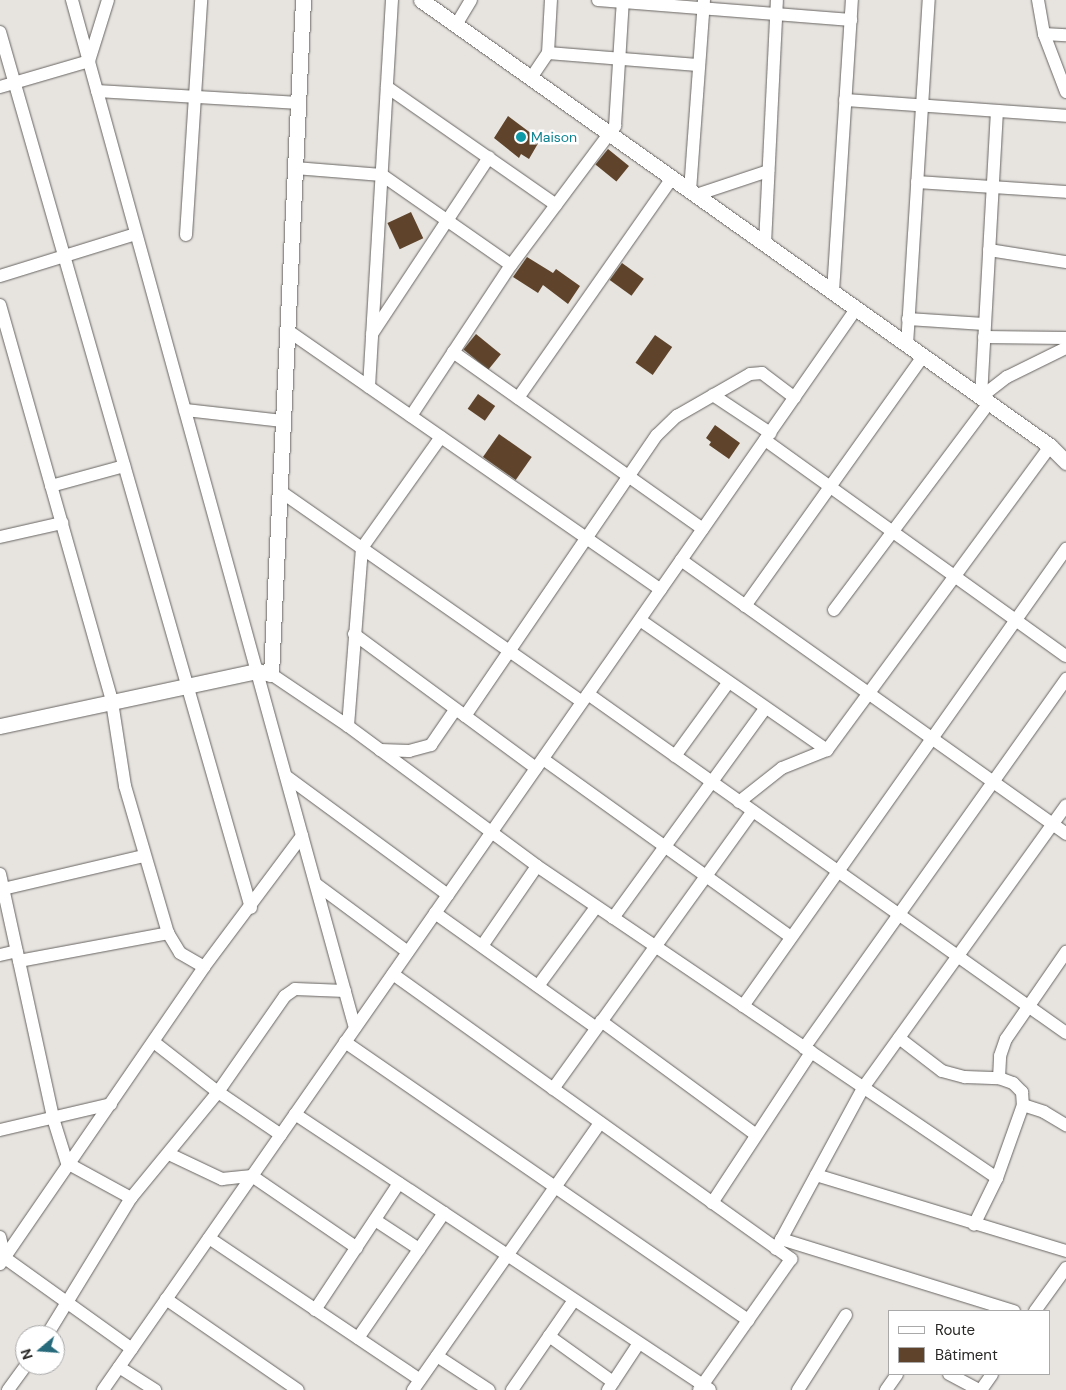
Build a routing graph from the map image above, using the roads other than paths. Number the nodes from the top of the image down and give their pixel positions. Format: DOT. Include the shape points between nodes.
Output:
graph roads {
  1 [pos="72,0"];
  2 [pos="108,0"];
  3 [pos="201,0"];
  4 [pos="303,0"];
  5 [pos="392,0"];
  6 [pos="421,0"];
  7 [pos="471,0"];
  8 [pos="551,0"];
  9 [pos="598,0"];
  10 [pos="777,0"];
  11 [pos="852,0"];
  12 [pos="930,0"];
  13 [pos="1038,0"];
  14 [pos="623,1"];
  15 [pos="703,4"];
  16 [pos="776,14"];
  17 [pos="850,20"];
  18 [pos="456,25"];
  19 [pos="0,32"];
  20 [pos="1044,34"];
  21 [pos="1066,36"];
  22 [pos="548,53"];
  23 [pos="619,59"];
  24 [pos="89,61"];
  25 [pos="698,65"];
  26 [pos="530,78"];
  27 [pos="14,83"];
  28 [pos="0,87"];
  29 [pos="387,87"];
  30 [pos="97,91"];
  31 [pos="1066,92"];
  32 [pos="195,97"];
  33 [pos="845,100"];
  34 [pos="299,103"];
  35 [pos="922,106"];
  36 [pos="997,111"];
  37 [pos="1066,116"];
  38 [pos="609,134"];
  39 [pos="489,157"];
  40 [pos="295,168"];
  41 [pos="768,171"];
  42 [pos="382,175"];
  43 [pos="672,178"];
  44 [pos="917,182"];
  45 [pos="992,187"];
  46 [pos="1066,192"];
  47 [pos="693,193"];
  48 [pos="556,205"];
  49 [pos="447,220"];
  50 [pos="136,234"];
  51 [pos="186,235"];
  52 [pos="765,244"];
  53 [pos="989,250"];
  54 [pos="64,256"];
  55 [pos="1066,262"];
  56 [pos="511,265"];
  57 [pos="0,276"];
  58 [pos="833,292"];
  59 [pos="0,305"];
  60 [pos="856,309"];
  61 [pos="908,319"];
  62 [pos="984,324"];
  63 [pos="288,330"];
  64 [pos="372,334"];
  65 [pos="984,337"];
  66 [pos="1066,338"];
  67 [pos="907,345"];
  68 [pos="1066,348"];
  69 [pos="454,352"];
  70 [pos="923,356"];
  71 [pos="369,387"];
  72 [pos="713,395"];
  73 [pos="518,398"];
  74 [pos="794,398"];
  75 [pos="985,400"];
  76 [pos="185,410"];
  77 [pos="411,416"];
  78 [pos="283,421"];
  79 [pos="441,437"];
  80 [pos="767,437"];
  81 [pos="1050,446"];
  82 [pos="1066,462"];
  83 [pos="124,466"];
  84 [pos="629,476"];
  85 [pos="51,486"];
  86 [pos="830,487"];
  87 [pos="280,491"];
  88 [pos="62,523"];
  89 [pos="703,529"];
  90 [pos="894,533"];
  91 [pos="0,537"];
  92 [pos="586,538"];
  93 [pos="362,548"];
  94 [pos="1066,549"];
  95 [pos="681,560"];
  96 [pos="956,577"];
  97 [pos="660,590"];
  98 [pos="745,606"];
  99 [pos="834,610"];
  100 [pos="640,620"];
  101 [pos="1016,620"];
  102 [pos="354,634"];
  103 [pos="509,651"];
  104 [pos="1066,656"];
  105 [pos="264,673"];
  106 [pos="1066,678"];
  107 [pos="728,683"];
  108 [pos="187,686"];
  109 [pos="869,694"];
  110 [pos="585,698"];
  111 [pos="112,702"];
  112 [pos="765,709"];
  113 [pos="460,713"];
  114 [pos="0,726"];
  115 [pos="348,726"];
  116 [pos="932,738"];
  117 [pos="380,750"];
  118 [pos="826,750"];
  119 [pos="675,756"];
  120 [pos="539,764"];
  121 [pos="286,776"];
  122 [pos="712,782"];
  123 [pos="993,782"];
  124 [pos="739,802"];
  125 [pos="1066,805"];
  126 [pos="752,811"];
  127 [pos="1052,824"];
  128 [pos="492,831"];
  129 [pos="1066,834"];
  130 [pos="302,836"];
  131 [pos="665,847"];
  132 [pos="144,856"];
  133 [pos="537,866"];
  134 [pos="838,872"];
  135 [pos="0,874"];
  136 [pos="706,876"];
  137 [pos="316,884"];
  138 [pos="3,889"];
  139 [pos="448,895"];
  140 [pos="596,906"];
  141 [pos="251,908"];
  142 [pos="436,913"];
  143 [pos="899,915"];
  144 [pos="614,918"];
  145 [pos="168,933"];
  146 [pos="791,937"];
  147 [pos="482,946"];
  148 [pos="655,946"];
  149 [pos="408,952"];
  150 [pos="1066,952"];
  151 [pos="0,955"];
  152 [pos="18,956"];
  153 [pos="957,956"];
  154 [pos="204,967"];
  155 [pos="393,974"];
  156 [pos="538,986"];
  157 [pos="345,991"];
  158 [pos="743,1006"];
  159 [pos="1030,1008"];
  160 [pos="599,1025"];
  161 [pos="355,1028"];
  162 [pos="1066,1034"];
  163 [pos="899,1038"];
  164 [pos="345,1042"];
  165 [pos="155,1043"];
  166 [pos="808,1050"];
  167 [pos="999,1078"];
  168 [pos="863,1088"];
  169 [pos="553,1089"];
  170 [pos="218,1092"];
  171 [pos="111,1104"];
  172 [pos="1023,1105"];
  173 [pos="295,1114"];
  174 [pos="53,1118"];
  175 [pos="600,1123"];
  176 [pos="1066,1125"];
  177 [pos="0,1130"];
  178 [pos="281,1135"];
  179 [pos="756,1135"];
  180 [pos="169,1154"];
  181 [pos="67,1163"];
  182 [pos="816,1174"];
  183 [pos="252,1176"];
  184 [pos="997,1178"];
  185 [pos="400,1183"];
  186 [pos="554,1186"];
  187 [pos="131,1198"];
  188 [pos="712,1203"];
  189 [pos="444,1213"];
  190 [pos="375,1220"];
  191 [pos="974,1225"];
  192 [pos="0,1237"];
  193 [pos="209,1238"];
  194 [pos="779,1244"];
  195 [pos="356,1248"];
  196 [pos="419,1249"];
  197 [pos="1066,1251"];
  198 [pos="507,1255"];
  199 [pos="2,1261"];
  200 [pos="1066,1268"];
  201 [pos="166,1299"];
  202 [pos="574,1300"];
  203 [pos="69,1304"];
  204 [pos="315,1310"];
  205 [pos="1010,1310"];
  206 [pos="1036,1310"];
  207 [pos="846,1314"];
  208 [pos="748,1320"];
  209 [pos="54,1325"];
  210 [pos="549,1336"];
  211 [pos="358,1338"];
  212 [pos="639,1343"];
  213 [pos="132,1348"];
  214 [pos="437,1356"];
  215 [pos="119,1367"];
  216 [pos="19,1375"];
  217 [pos="896,1375"];
  218 [pos="951,1375"];
  219 [pos="991,1375"];
  220 [pos="417,1385"];
  221 [pos="611,1386"];
  222 [pos="704,1388"];
  223 [pos="8,1390"];
  224 [pos="103,1390"];
  225 [pos="155,1390"];
  226 [pos="298,1390"];
  227 [pos="489,1390"];
  228 [pos="512,1390"];
  229 [pos="798,1390"];
  230 [pos="886,1390"];
  231 [pos="980,1390"];
  1 -- 24 [label="street"];
  2 -- 24 [label="street"];
  3 -- 32 [label="street"];
  4 -- 34 [label="street"];
  5 -- 29 [label="street"];
  6 -- 18 [label="street"];
  7 -- 18 [label="street"];
  8 -- 22 [label="street"];
  9 -- 14 [label="street"];
  10 -- 16 [label="street"];
  11 -- 17 [label="street"];
  12 -- 35 [label="street"];
  13 -- 20 [label="street"];
  14 -- 15 [label="street"];
  14 -- 23 [label="street"];
  15 -- 16 [label="street"];
  15 -- 25 [label="street"];
  16 -- 17 [label="street"];
  16 -- 41 [label="street"];
  17 -- 33 [label="street"];
  18 -- 26 [label="street"];
  19 -- 27 [label="street"];
  20 -- 21 [label="street"];
  20 -- 31 [label="street"];
  22 -- 23 [label="street"];
  22 -- 26 [label="street"];
  23 -- 25 [label="street"];
  23 -- 38 [label="street" via="614,126"];
  24 -- 27 [label="street"];
  24 -- 30 [label="street"];
  25 -- 47 [label="street"];
  26 -- 38 [label="street"];
  27 -- 28 [label="street"];
  27 -- 54 [label="street"];
  29 -- 39 [label="street"];
  29 -- 42 [label="street"];
  30 -- 32 [label="street"];
  30 -- 50 [label="street"];
  32 -- 34 [label="street"];
  32 -- 51 [label="street"];
  33 -- 35 [label="street"];
  33 -- 58 [label="street"];
  34 -- 40 [label="street"];
  35 -- 36 [label="street"];
  35 -- 44 [label="street"];
  36 -- 37 [label="street"];
  36 -- 45 [label="street"];
  38 -- 43 [label="street"];
  38 -- 48 [label="street"];
  39 -- 48 [label="street"];
  39 -- 49 [label="street"];
  40 -- 42 [label="street"];
  40 -- 63 [label="street"];
  41 -- 47 [label="street"];
  41 -- 52 [label="street"];
  42 -- 49 [label="street"];
  42 -- 64 [label="street"];
  43 -- 47 [label="street"];
  43 -- 73 [label="street"];
  44 -- 45 [label="street"];
  44 -- 61 [label="street"];
  45 -- 46 [label="street"];
  45 -- 53 [label="street"];
  47 -- 52 [label="street"];
  48 -- 56 [label="street"];
  49 -- 56 [label="street"];
  49 -- 64 [label="street"];
  50 -- 54 [label="street"];
  50 -- 76 [label="street"];
  52 -- 58 [label="street"];
  53 -- 55 [label="street"];
  53 -- 62 [label="street"];
  54 -- 57 [label="street"];
  54 -- 83 [label="street"];
  56 -- 69 [label="street"];
  58 -- 60 [label="street"];
  59 -- 85 [label="street"];
  60 -- 67 [label="street"];
  60 -- 74 [label="street"];
  61 -- 62 [label="street"];
  61 -- 67 [label="street"];
  62 -- 65 [label="street"];
  63 -- 71 [label="street"];
  63 -- 78 [label="street"];
  64 -- 71 [label="street"];
  65 -- 66 [label="street"];
  65 -- 75 [label="street"];
  67 -- 70 [label="street"];
  68 -- 75 [label="street" via="1007,377"];
  69 -- 73 [label="street"];
  69 -- 77 [label="street"];
  70 -- 75 [label="street"];
  70 -- 86 [label="street"];
  71 -- 77 [label="street"];
  72 -- 74 [label="street" via="750,374 762,373"];
  72 -- 80 [label="street"];
  72 -- 84 [label="street" via="677,416 657,435"];
  73 -- 84 [label="street"];
  74 -- 80 [label="street"];
  75 -- 81 [label="street"];
  75 -- 90 [label="street"];
  76 -- 78 [label="street"];
  76 -- 105 [label="street"];
  77 -- 79 [label="street"];
  78 -- 87 [label="street"];
  79 -- 92 [label="street"];
  79 -- 93 [label="street"];
  80 -- 86 [label="street"];
  80 -- 89 [label="street"];
  81 -- 82 [label="street"];
  81 -- 96 [label="street"];
  83 -- 85 [label="street"];
  83 -- 108 [label="street"];
  84 -- 89 [label="street"];
  84 -- 92 [label="street"];
  85 -- 88 [label="street"];
  86 -- 90 [label="street"];
  86 -- 98 [label="street"];
  87 -- 93 [label="street"];
  87 -- 105 [label="street"];
  88 -- 91 [label="street"];
  88 -- 111 [label="street"];
  89 -- 95 [label="street"];
  90 -- 96 [label="street"];
  90 -- 99 [label="street"];
  92 -- 97 [label="street"];
  92 -- 103 [label="street"];
  93 -- 102 [label="street"];
  93 -- 103 [label="street"];
  94 -- 101 [label="street"];
  95 -- 97 [label="street"];
  95 -- 98 [label="street"];
  96 -- 101 [label="street"];
  96 -- 109 [label="street"];
  97 -- 100 [label="street"];
  98 -- 109 [label="street"];
  100 -- 107 [label="street"];
  100 -- 110 [label="street"];
  101 -- 104 [label="street"];
  101 -- 116 [label="street"];
  102 -- 113 [label="street"];
  102 -- 115 [label="street"];
  103 -- 110 [label="street"];
  103 -- 113 [label="street"];
  105 -- 108 [label="street"];
  105 -- 115 [label="street"];
  105 -- 121 [label="street"];
  106 -- 123 [label="street"];
  107 -- 112 [label="street"];
  107 -- 119 [label="street"];
  108 -- 111 [label="street"];
  108 -- 141 [label="street"];
  109 -- 116 [label="street"];
  109 -- 118 [label="street"];
  110 -- 119 [label="street"];
  110 -- 120 [label="street"];
  111 -- 114 [label="street"];
  111 -- 132 [label="street" via="125,786"];
  112 -- 118 [label="street"];
  112 -- 122 [label="street"];
  113 -- 117 [label="street" via="431,745 409,751"];
  113 -- 120 [label="street"];
  115 -- 117 [label="street"];
  116 -- 123 [label="street"];
  116 -- 134 [label="street"];
  117 -- 128 [label="street"];
  118 -- 124 [label="street" via="782,768"];
  119 -- 122 [label="street"];
  120 -- 128 [label="street"];
  120 -- 131 [label="street"];
  121 -- 130 [label="street"];
  121 -- 139 [label="street"];
  122 -- 124 [label="street"];
  122 -- 131 [label="street"];
  123 -- 127 [label="street"];
  123 -- 143 [label="street"];
  124 -- 126 [label="street"];
  125 -- 127 [label="street"];
  126 -- 134 [label="street"];
  126 -- 136 [label="street"];
  127 -- 129 [label="street"];
  127 -- 153 [label="street"];
  128 -- 133 [label="street"];
  128 -- 139 [label="street"];
  130 -- 137 [label="street"];
  130 -- 141 [label="street"];
  131 -- 136 [label="street"];
  131 -- 144 [label="street"];
  132 -- 138 [label="street"];
  132 -- 145 [label="street"];
  133 -- 140 [label="street"];
  133 -- 147 [label="street"];
  134 -- 143 [label="street"];
  134 -- 146 [label="street"];
  135 -- 138 [label="street"];
  136 -- 146 [label="street"];
  136 -- 148 [label="street"];
  137 -- 149 [label="street"];
  137 -- 157 [label="street"];
  138 -- 152 [label="street"];
  139 -- 142 [label="street"];
  140 -- 144 [label="street"];
  140 -- 156 [label="street"];
  141 -- 154 [label="street"];
  142 -- 147 [label="street"];
  142 -- 149 [label="street"];
  143 -- 153 [label="street"];
  143 -- 166 [label="street"];
  144 -- 148 [label="street"];
  145 -- 152 [label="street"];
  145 -- 154 [label="street" via="180,953"];
  146 -- 158 [label="street"];
  147 -- 156 [label="street"];
  148 -- 158 [label="street"];
  148 -- 160 [label="street"];
  149 -- 155 [label="street"];
  150 -- 159 [label="street"];
  151 -- 152 [label="street"];
  152 -- 174 [label="street"];
  153 -- 159 [label="street"];
  153 -- 163 [label="street"];
  154 -- 165 [label="street"];
  155 -- 161 [label="street"];
  155 -- 169 [label="street"];
  156 -- 160 [label="street"];
  157 -- 161 [label="street"];
  157 -- 170 [label="street" via="300,988 290,992"];
  158 -- 166 [label="street"];
  159 -- 162 [label="street"];
  159 -- 167 [label="street" via="1006,1039 1000,1056"];
  160 -- 169 [label="street"];
  160 -- 179 [label="street"];
  161 -- 164 [label="street"];
  163 -- 167 [label="street" via="942,1070 965,1076"];
  163 -- 168 [label="street"];
  164 -- 173 [label="street"];
  164 -- 186 [label="street"];
  165 -- 170 [label="street"];
  165 -- 171 [label="street"];
  166 -- 168 [label="street"];
  166 -- 179 [label="street"];
  167 -- 172 [label="street" via="1017,1087"];
  168 -- 182 [label="street"];
  168 -- 184 [label="street"];
  169 -- 175 [label="street"];
  170 -- 178 [label="street"];
  170 -- 180 [label="street"];
  171 -- 174 [label="street"];
  171 -- 181 [label="street"];
  172 -- 176 [label="street" via="1044,1112"];
  172 -- 184 [label="street"];
  173 -- 178 [label="street"];
  173 -- 185 [label="street"];
  174 -- 177 [label="street"];
  174 -- 181 [label="street"];
  175 -- 186 [label="street"];
  175 -- 188 [label="street"];
  178 -- 183 [label="street"];
  179 -- 188 [label="street"];
  180 -- 183 [label="street" via="222,1179"];
  180 -- 187 [label="street"];
  181 -- 187 [label="street"];
  181 -- 199 [label="street"];
  182 -- 191 [label="street"];
  182 -- 194 [label="street"];
  183 -- 193 [label="street"];
  183 -- 195 [label="street"];
  184 -- 191 [label="street"];
  185 -- 189 [label="street"];
  185 -- 190 [label="street"];
  186 -- 198 [label="street"];
  186 -- 208 [label="street"];
  187 -- 203 [label="street"];
  188 -- 194 [label="street"];
  189 -- 196 [label="street"];
  189 -- 198 [label="street"];
  190 -- 195 [label="street"];
  190 -- 196 [label="street"];
  191 -- 197 [label="street"];
  192 -- 199 [label="street"];
  193 -- 201 [label="street"];
  193 -- 204 [label="street"];
  194 -- 205 [label="street"];
  194 -- 208 [label="street" via="791,1259"];
  195 -- 204 [label="street"];
  196 -- 211 [label="street"];
  198 -- 202 [label="street"];
  198 -- 214 [label="street"];
  199 -- 203 [label="street"];
  200 -- 206 [label="street"];
  201 -- 213 [label="street"];
  201 -- 226 [label="street"];
  202 -- 210 [label="street"];
  202 -- 212 [label="street"];
  203 -- 209 [label="street"];
  203 -- 213 [label="street"];
  204 -- 211 [label="street"];
  207 -- 229 [label="street"];
  208 -- 222 [label="street"];
  210 -- 221 [label="street"];
  210 -- 228 [label="street"];
  211 -- 220 [label="street"];
  212 -- 221 [label="street"];
  212 -- 222 [label="street"];
  213 -- 215 [label="street"];
  214 -- 220 [label="street"];
  214 -- 227 [label="street"];
  215 -- 224 [label="street"];
  215 -- 225 [label="street"];
  216 -- 223 [label="street"];
  217 -- 230 [label="street"];
  218 -- 231 [label="street"];
  219 -- 231 [label="street"];
}
